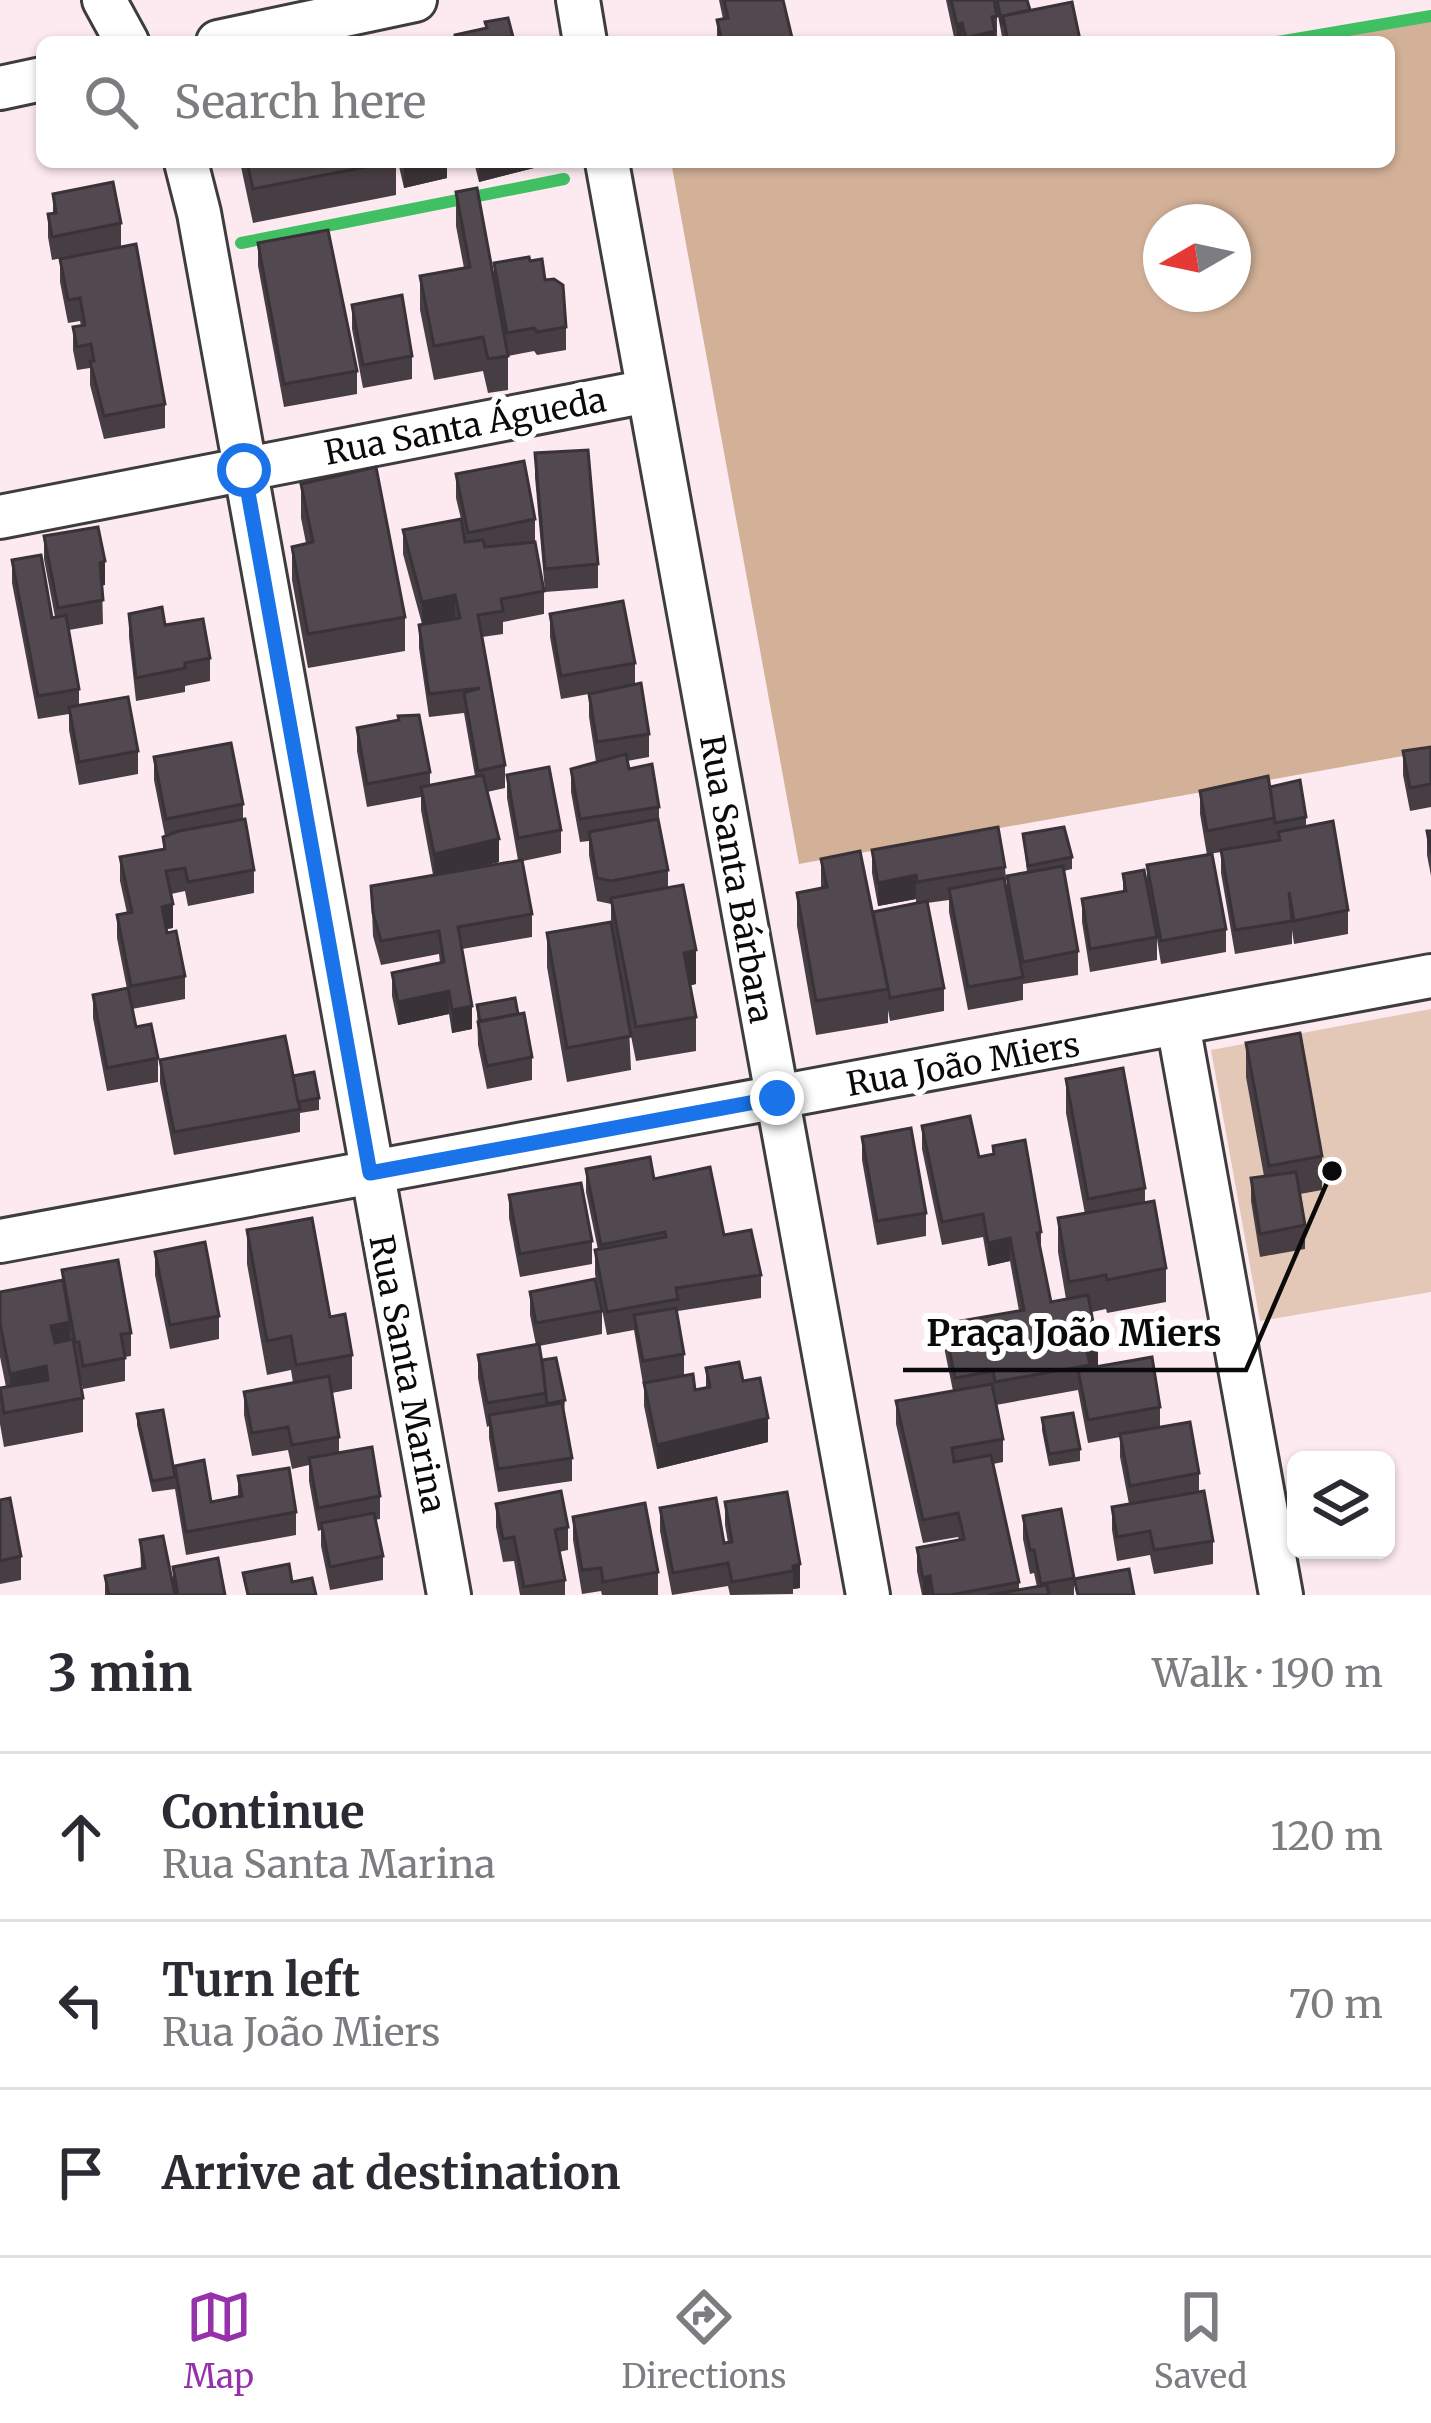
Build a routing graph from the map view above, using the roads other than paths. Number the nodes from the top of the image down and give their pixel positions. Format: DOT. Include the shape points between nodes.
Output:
graph roads {
  1 [pos="104,0"];
  2 [pos="416,0"];
  3 [pos="578,0"];
  4 [pos="124,36"];
  5 [pos="246,36"];
  6 [pos="584,36"];
  7 [pos="36,81"];
  8 [pos="0,88"];
  9 [pos="188,168"];
  10 [pos="608,168"];
  11 [pos="648,391"];
  12 [pos="244,470"];
  13 [pos="0,517"];
  14 [pos="1431,976"];
  15 [pos="1178,1024"];
  16 [pos="777,1098"];
  17 [pos="370,1173"];
  18 [pos="0,1241"];
  19 [pos="449,1595"];
  20 [pos="868,1595"];
  21 [pos="1281,1595"];
  1 -- 4 [label="street"];
  2 -- 5 [label="street"];
  3 -- 6 [label="street"];
  7 -- 8 [label="street"];
  9 -- 12 [label="street, Rua Santa Marina"];
  10 -- 11 [label="street, Rua Santa Bárbara"];
  11 -- 12 [label="street, Rua Santa Águeda"];
  11 -- 16 [label="street, Rua Santa Bárbara"];
  12 -- 13 [label="street, Rua Santa Águeda"];
  12 -- 17 [label="street, Rua Santa Marina"];
  14 -- 15 [label="street, Rua João Miers"];
  15 -- 16 [label="street, Rua João Miers"];
  15 -- 21 [label="street"];
  16 -- 17 [label="street, Rua João Miers"];
  16 -- 20 [label="street, Rua Santa Bárbara"];
  17 -- 18 [label="street, Rua João Miers"];
  17 -- 19 [label="street, Rua Santa Marina"];
}
